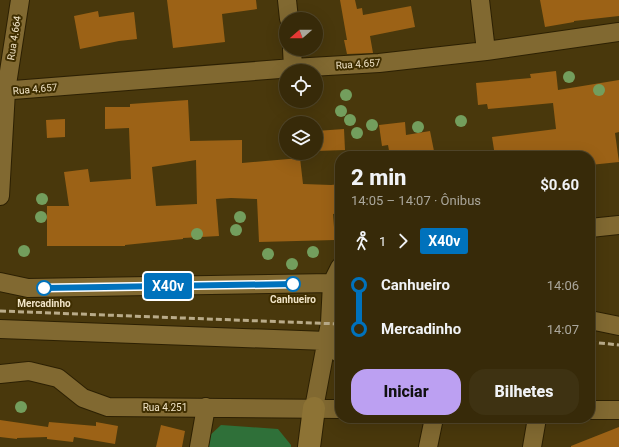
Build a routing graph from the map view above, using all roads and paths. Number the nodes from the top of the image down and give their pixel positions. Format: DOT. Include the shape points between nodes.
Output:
graph roads {
  1 [pos="20,0"];
  2 [pos="287,0"];
  3 [pos="480,0"];
  4 [pos="288,12"];
  5 [pos="619,32"];
  6 [pos="486,51"];
  7 [pos="323,66"];
  8 [pos="279,69"];
  9 [pos="3,91"];
  10 [pos="0,196"];
  11 [pos="619,225"];
  12 [pos="595,227"];
  13 [pos="335,276"];
  14 [pos="0,282"];
  15 [pos="335,289"];
  16 [pos="595,321"];
  17 [pos="619,326"];
  18 [pos="0,329"];
  19 [pos="327,341"];
  20 [pos="335,349"];
  21 [pos="0,374"];
  22 [pos="206,407"];
  23 [pos="314,408"];
  24 [pos="335,409"];
  25 [pos="595,410"];
  26 [pos="619,410"];
  27 [pos="433,423"];
  28 [pos="536,423"];
  29 [pos="199,447"];
  30 [pos="309,447"];
  31 [pos="428,447"];
  32 [pos="532,447"];
  1 -- 9 [label="street, Rua 4.664"];
  2 -- 4 [label="street"];
  3 -- 6 [label="street"];
  5 -- 6 [label="street, Rua 4.657"];
  6 -- 7 [label="street, Rua 4.657"];
  8 -- 9 [label="street, Rua 4.657"];
  9 -- 10 [label="street, Rua 4.664"];
  11 -- 12 [label="street"];
  13 -- 14 [label="street" via="28,288"];
  15 -- 19 [label="street"];
  16 -- 17 [label="street"];
  18 -- 19 [label="street"];
  19 -- 20 [label="street"];
  19 -- 23 [label="street"];
  21 -- 22 [label="street, Rua 4.251" via="29,371 58,378 83,398 108,407"];
  22 -- 23 [label="street, Rua 4.251"];
  22 -- 29 [label="street"];
  23 -- 24 [label="street, Rua 4.251"];
  23 -- 30 [label="street"];
  25 -- 26 [label="street"];
  27 -- 31 [label="street"];
  28 -- 32 [label="street"];
}
